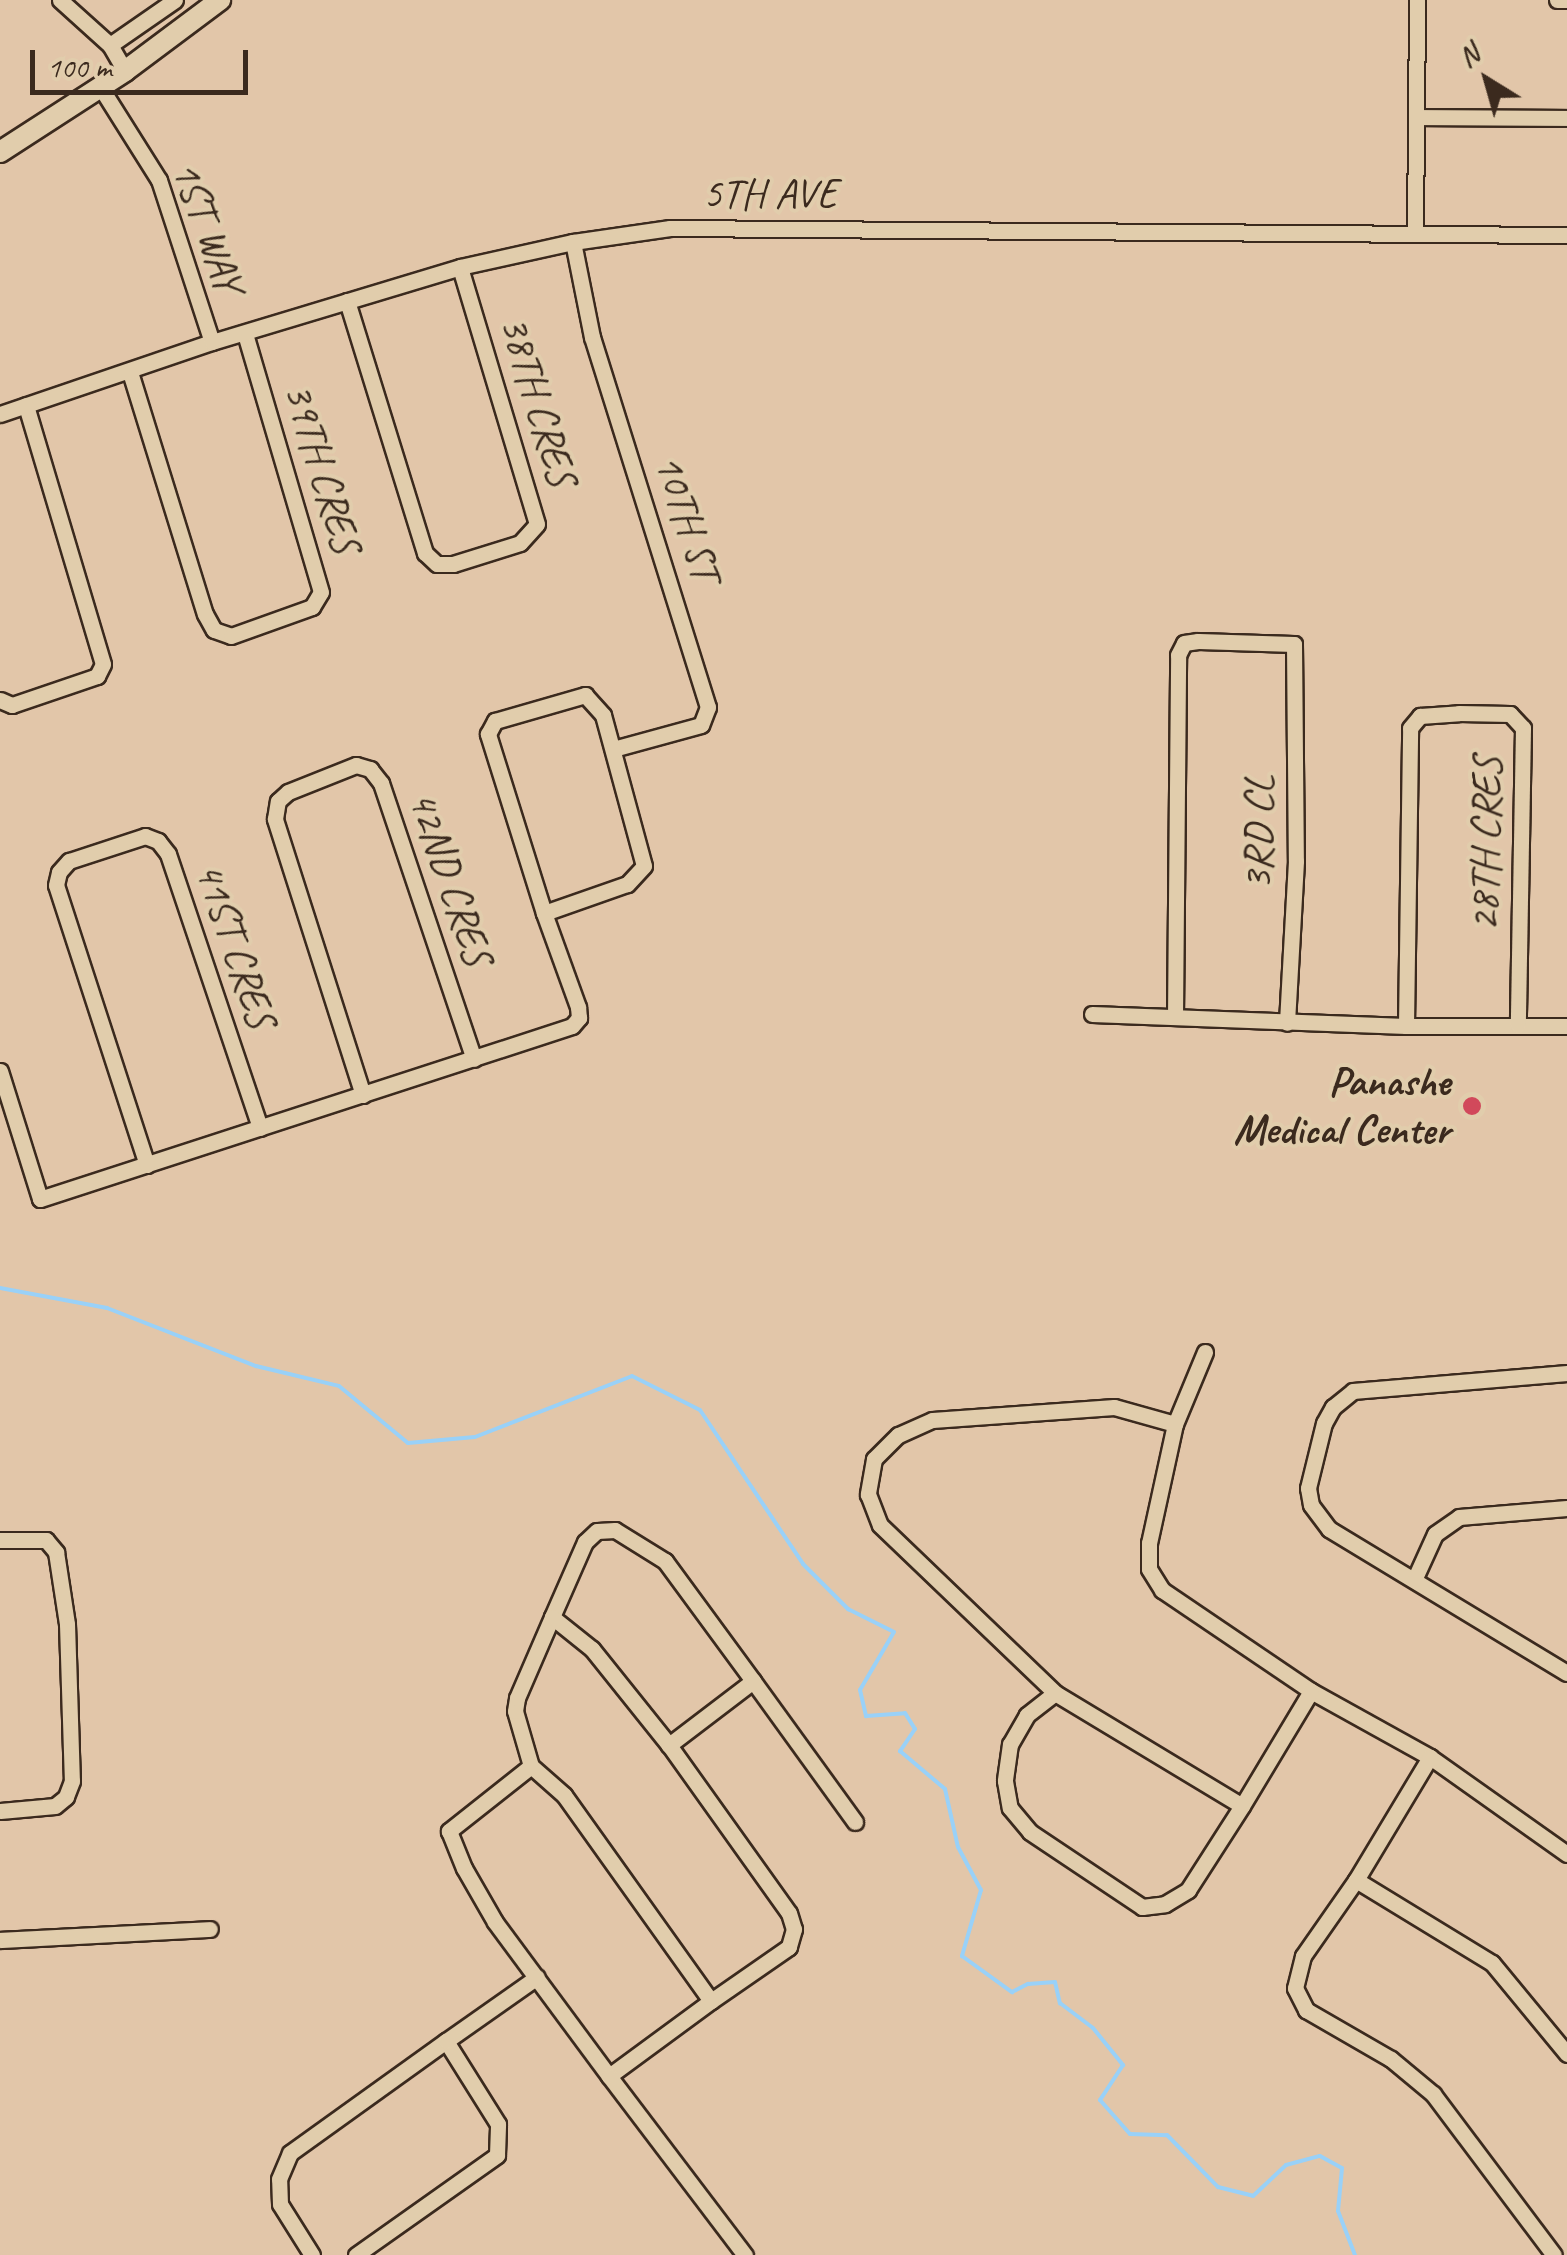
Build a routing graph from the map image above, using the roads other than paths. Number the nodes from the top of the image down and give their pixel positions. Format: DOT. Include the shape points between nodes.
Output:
graph roads {
  1 [pos="60,0"];
  2 [pos="176,0"];
  3 [pos="220,0"];
  4 [pos="1417,0"];
  5 [pos="1556,0"];
  6 [pos="1567,0"];
  7 [pos="110,46"];
  8 [pos="125,72"];
  9 [pos="101,88"];
  10 [pos="1416,117"];
  11 [pos="1567,118"];
  12 [pos="0,152"];
  13 [pos="1415,234"];
  14 [pos="1567,235"];
  15 [pos="572,242"];
  16 [pos="460,267"];
  17 [pos="347,301"];
  18 [pos="245,332"];
  19 [pos="212,342"];
  20 [pos="130,372"];
  21 [pos="26,405"];
  22 [pos="0,414"];
  23 [pos="0,700"];
  24 [pos="613,749"];
  25 [pos="544,913"];
  26 [pos="1092,1014"];
  27 [pos="1175,1017"];
  28 [pos="1286,1022"];
  29 [pos="1406,1026"];
  30 [pos="1518,1026"];
  31 [pos="1567,1026"];
  32 [pos="474,1060"];
  33 [pos="0,1071"];
  34 [pos="363,1096"];
  35 [pos="260,1128"];
  36 [pos="147,1165"];
  37 [pos="1205,1352"];
  38 [pos="1567,1373"];
  39 [pos="1175,1424"];
  40 [pos="1567,1508"];
  41 [pos="0,1540"];
  42 [pos="1416,1578"];
  43 [pos="552,1618"];
  44 [pos="1567,1673"];
  45 [pos="753,1682"];
  46 [pos="1311,1691"];
  47 [pos="1055,1694"];
  48 [pos="669,1745"];
  49 [pos="1430,1757"];
  50 [pos="530,1766"];
  51 [pos="1242,1806"];
  52 [pos="0,1810"];
  53 [pos="855,1822"];
  54 [pos="1567,1854"];
  55 [pos="1356,1880"];
  56 [pos="210,1929"];
  57 [pos="0,1940"];
  58 [pos="537,1978"];
  59 [pos="710,2001"];
  60 [pos="446,2041"];
  61 [pos="1567,2054"];
  62 [pos="610,2076"];
  63 [pos="312,2255"];
  64 [pos="356,2255"];
  65 [pos="745,2255"];
  66 [pos="1554,2255"];
  1 -- 7 [label="street"];
  2 -- 7 [label="street"];
  3 -- 8 [label="street"];
  4 -- 10 [label="street"];
  5 -- 6 [label="street"];
  7 -- 8 [label="street"];
  8 -- 9 [label="street"];
  9 -- 12 [label="street"];
  9 -- 19 [label="street, 1ST WAY" via="159,180"];
  10 -- 11 [label="street"];
  10 -- 13 [label="street"];
  13 -- 14 [label="street, 5TH AVE"];
  13 -- 15 [label="street, 5TH AVE" via="670,228"];
  15 -- 16 [label="street, 5TH AVE"];
  15 -- 24 [label="street, 10TH ST" via="592,338 708,708 701,725"];
  16 -- 17 [label="street, 5TH AVE"];
  16 -- 17 [label="street, 38TH CRES" via="536,524 520,543 454,564 437,564 424,552"];
  17 -- 18 [label="street, 5TH AVE"];
  18 -- 19 [label="street, 5TH AVE"];
  18 -- 20 [label="street, 39TH CRES" via="321,592 312,607 231,636 214,630 205,614"];
  19 -- 20 [label="street, 5TH AVE"];
  20 -- 21 [label="street, 5TH AVE"];
  21 -- 22 [label="street, 5TH AVE"];
  21 -- 23 [label="street" via="103,664 97,676 12,705"];
  24 -- 25 [label="street" via="644,866 626,884"];
  24 -- 25 [label="street" via="603,715 584,695 490,726 488,742"];
  25 -- 32 [label="street" via="579,1018 560,1031"];
  26 -- 27 [label="street"];
  27 -- 28 [label="street"];
  27 -- 28 [label="street, 3RD CL" via="1178,655 1184,643 1294,644 1296,861"];
  28 -- 29 [label="street"];
  29 -- 30 [label="street"];
  29 -- 30 [label="street, 28TH CRES" via="1410,728 1420,716 1459,713 1510,714 1523,728"];
  30 -- 31 [label="street"];
  32 -- 34 [label="street"];
  32 -- 34 [label="street, 42ND CRES" via="381,783 356,765 288,792 278,801 275,819"];
  33 -- 36 [label="street" via="40,1200"];
  34 -- 35 [label="street"];
  35 -- 36 [label="street"];
  35 -- 36 [label="street, 41ST CRES" via="168,854 145,836 69,861 56,885"];
  37 -- 39 [label="street"];
  38 -- 42 [label="street" via="1353,1391 1333,1407 1314,1452 1311,1505 1329,1530"];
  39 -- 46 [label="street" via="1148,1569 1162,1590"];
  39 -- 47 [label="street" via="1114,1406 932,1420 898,1435 874,1459 868,1494 880,1525"];
  40 -- 42 [label="street" via="1460,1518 1434,1534"];
  41 -- 52 [label="street" via="46,1540 56,1552 67,1624 72,1781 55,1806"];
  42 -- 44 [label="street"];
  43 -- 45 [label="street" via="585,1542 597,1531 615,1530 665,1560"];
  43 -- 48 [label="street" via="592,1649"];
  43 -- 50 [label="street" via="516,1698"];
  45 -- 48 [label="street"];
  45 -- 53 [label="street"];
  46 -- 49 [label="street"];
  46 -- 51 [label="street"];
  47 -- 51 [label="street"];
  47 -- 51 [label="street" via="1027,1714 1010,1744 1010,1808 1030,1832 1142,1907 1165,1904 1188,1890"];
  48 -- 59 [label="street" via="794,1928 789,1946"];
  49 -- 54 [label="street"];
  49 -- 55 [label="street"];
  50 -- 58 [label="street" via="449,1832 495,1922"];
  50 -- 59 [label="street" via="564,1796"];
  55 -- 61 [label="street" via="1492,1962"];
  55 -- 66 [label="street" via="1303,1956 1296,1988 1306,2010 1391,2059 1434,2094"];
  56 -- 57 [label="street"];
  58 -- 60 [label="street"];
  58 -- 62 [label="street"];
  59 -- 62 [label="street"];
  60 -- 63 [label="street" via="290,2153 279,2178 280,2204"];
  60 -- 64 [label="street" via="498,2124 497,2156"];
  62 -- 65 [label="street"];
}
